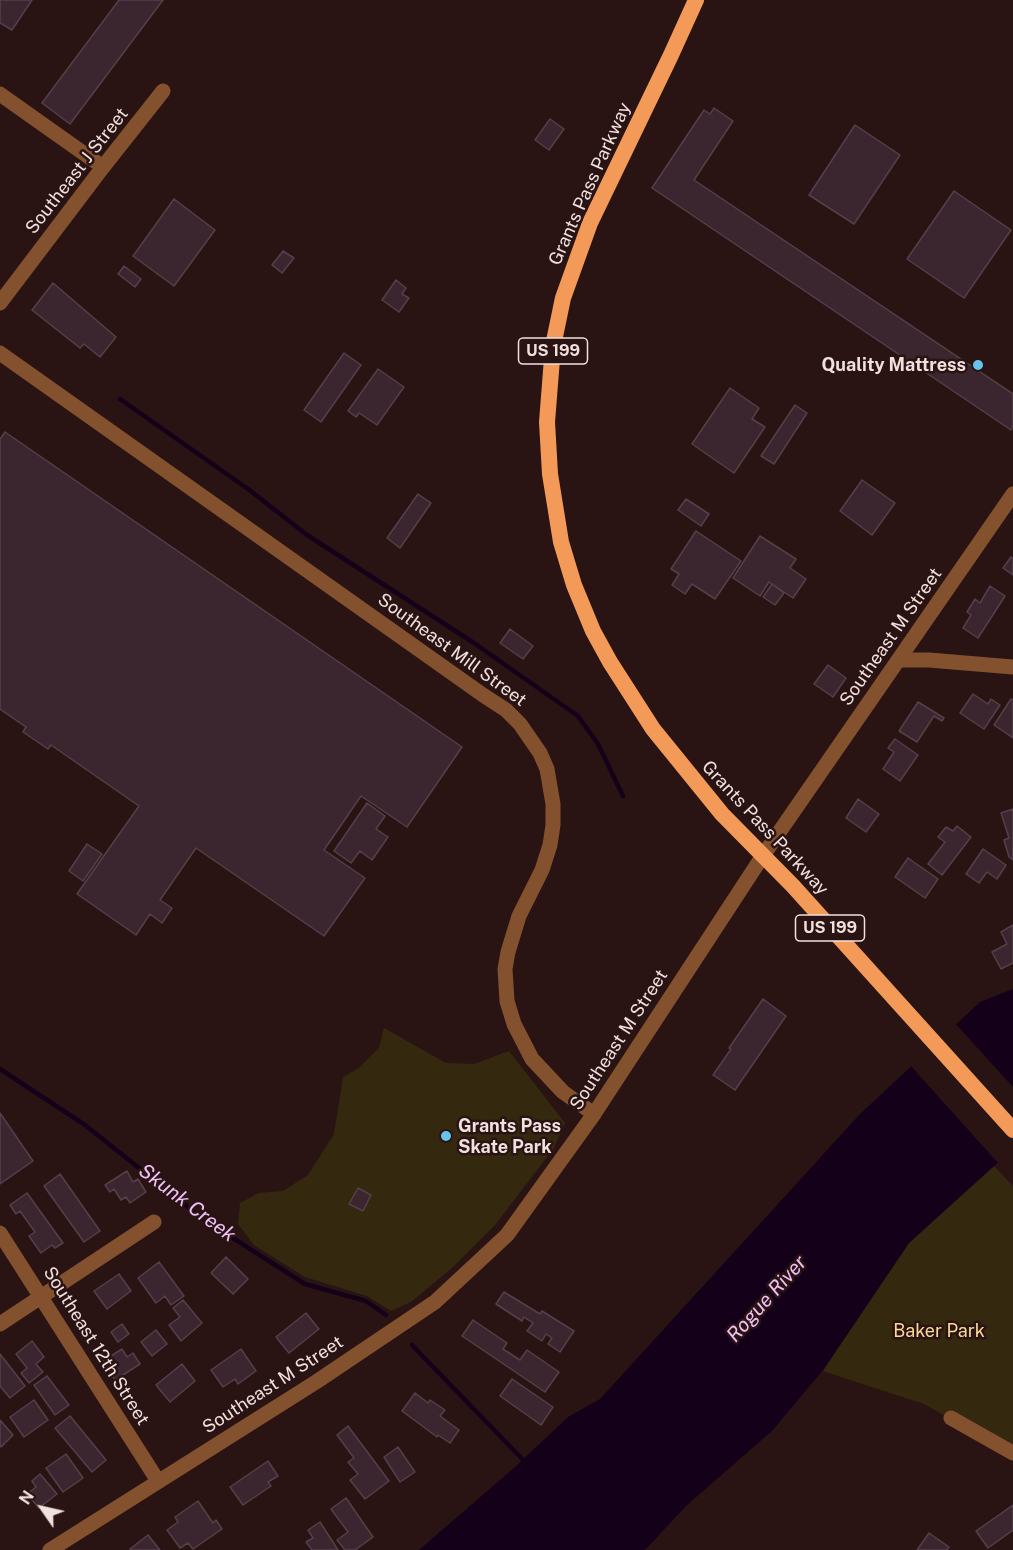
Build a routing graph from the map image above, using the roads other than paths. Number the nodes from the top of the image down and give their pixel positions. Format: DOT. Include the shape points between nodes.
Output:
graph roads {
  1 [pos="696,0"];
  2 [pos="163,92"];
  3 [pos="0,94"];
  4 [pos="103,167"];
  5 [pos="0,303"];
  6 [pos="0,353"];
  7 [pos="1013,494"];
  8 [pos="900,660"];
  9 [pos="1013,667"];
  10 [pos="762,857"];
  11 [pos="594,1114"];
  12 [pos="1013,1130"];
  13 [pos="154,1222"];
  14 [pos="0,1233"];
  15 [pos="41,1297"];
  16 [pos="0,1324"];
  17 [pos="951,1418"];
  18 [pos="1013,1453"];
  19 [pos="158,1481"];
  20 [pos="50,1550"];
  1 -- 10 [label="highway, Grants Pass Parkway / US 199" via="594,214 568,280 550,378 550,474 568,565 586,615 606,654 640,711 673,754"];
  2 -- 4 [label="street, Southeast J Street"];
  3 -- 4 [label="street"];
  4 -- 5 [label="street, Southeast J Street"];
  6 -- 11 [label="street, Southeast Mill Street" via="506,711 525,731 547,769 554,804 553,825 542,870 519,916 508,952 507,1001 532,1059 564,1092"];
  7 -- 8 [label="street, Southeast M Street"];
  8 -- 9 [label="street"];
  8 -- 10 [label="street, Southeast M Street"];
  10 -- 11 [label="street, Southeast M Street"];
  10 -- 12 [label="highway, Grants Pass Parkway / US 199" via="793,886"];
  11 -- 19 [label="street, Southeast M Street" via="507,1235 435,1302"];
  13 -- 15 [label="street"];
  14 -- 15 [label="street, Southeast 12th Street"];
  15 -- 16 [label="street"];
  15 -- 19 [label="street, Southeast 12th Street"];
  17 -- 18 [label="street"];
  19 -- 20 [label="street, Southeast M Street"];
}
